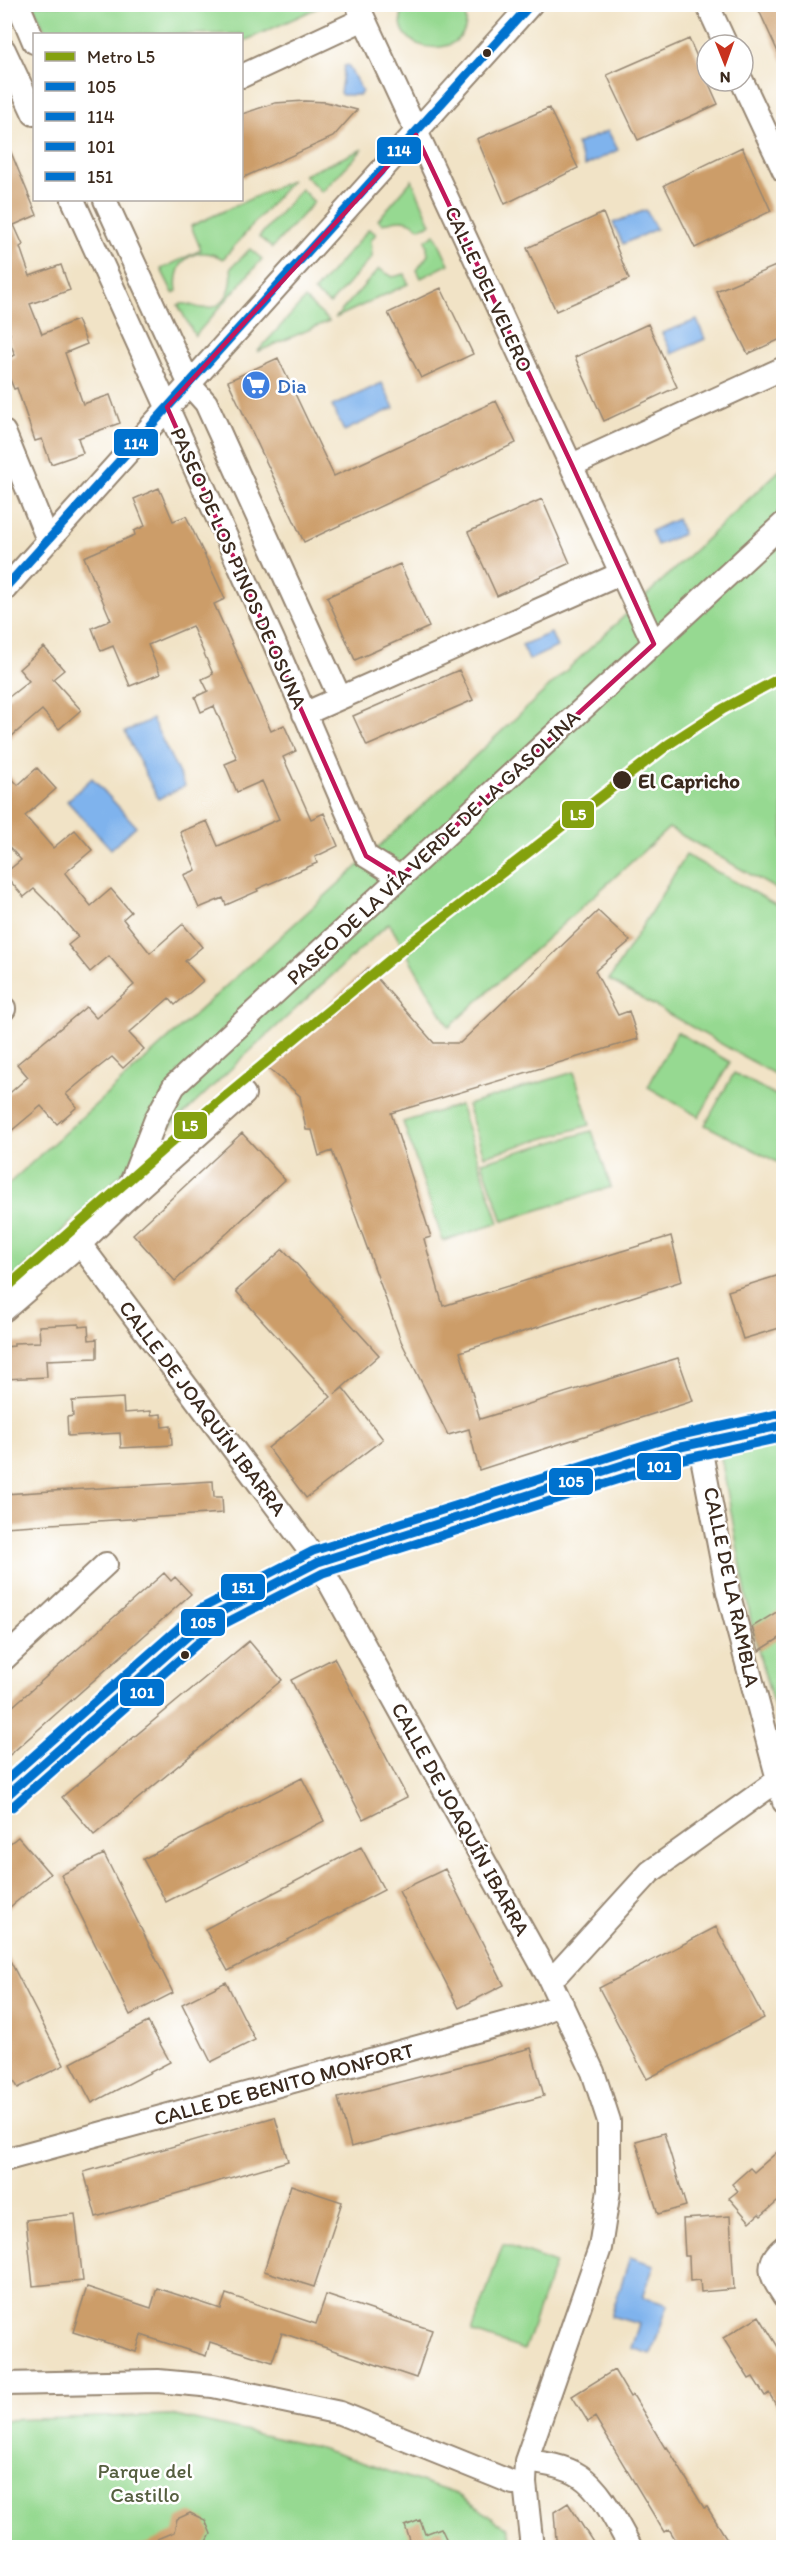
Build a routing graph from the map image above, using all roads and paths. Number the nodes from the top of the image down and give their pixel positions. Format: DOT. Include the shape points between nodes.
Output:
graph roads {
  1 [pos="18,4"];
  2 [pos="531,4"];
  3 [pos="707,4"];
  4 [pos="361,12"];
  5 [pos="720,33"];
  6 [pos="33,40"];
  7 [pos="4,50"];
  8 [pos="243,75"];
  9 [pos="747,93"];
  10 [pos="33,112"];
  11 [pos="416,135"];
  12 [pos="783,171"];
  13 [pos="105,201"];
  14 [pos="78,204"];
  15 [pos="783,368"];
  16 [pos="190,384"];
  17 [pos="167,407"];
  18 [pos="4,432"];
  19 [pos="572,465"];
  20 [pos="783,523"];
  21 [pos="48,540"];
  22 [pos="620,574"];
  23 [pos="4,590"];
  24 [pos="654,644"];
  25 [pos="340,698"];
  26 [pos="304,714"];
  27 [pos="400,877"];
  28 [pos="244,1094"];
  29 [pos="124,1202"];
  30 [pos="80,1244"];
  31 [pos="4,1310"];
  32 [pos="783,1425"];
  33 [pos="699,1442"];
  34 [pos="318,1562"];
  35 [pos="105,1564"];
  36 [pos="4,1659"];
  37 [pos="778,1780"];
  38 [pos="4,1798"];
  39 [pos="783,1802"];
  40 [pos="549,1978"];
  41 [pos="562,2004"];
  42 [pos="4,2160"];
  43 [pos="783,2247"];
  44 [pos="783,2296"];
  45 [pos="4,2384"];
  46 [pos="525,2472"];
  47 [pos="532,2547"];
  48 [pos="631,2547"];
  1 -- 6 [label="street"];
  2 -- 11 [label="street"];
  3 -- 5 [label="street"];
  4 -- 8 [label="street"];
  4 -- 11 [label="street, CALLE DEL VELERO"];
  7 -- 10 [label="street"];
  9 -- 12 [label="street"];
  11 -- 16 [label="street"];
  11 -- 19 [label="street, CALLE DEL VELERO"];
  13 -- 16 [label="street, PASEO DE LOS PINOS DE OSUNA"];
  14 -- 17 [label="street, PASEO DE LOS PINOS DE OSUNA"];
  15 -- 19 [label="street"];
  16 -- 17 [label="street"];
  16 -- 25 [label="street, PASEO DE LOS PINOS DE OSUNA" via="206,403"];
  17 -- 21 [label="street"];
  17 -- 26 [label="street, PASEO DE LOS PINOS DE OSUNA"];
  18 -- 21 [label="street"];
  19 -- 22 [label="street, CALLE DEL VELERO"];
  20 -- 24 [label="street, PASEO DE LA VÍA VERDE DE LA GASOLINA"];
  21 -- 23 [label="street"];
  22 -- 24 [label="street, CALLE DEL VELERO"];
  22 -- 25 [label="street"];
  24 -- 27 [label="street, PASEO DE LA VÍA VERDE DE LA GASOLINA"];
  25 -- 26 [label="street"];
  26 -- 27 [label="street, PASEO DE LOS PINOS DE OSUNA" via="366,856"];
  27 -- 29 [label="street, PASEO DE LA VÍA VERDE DE LA GASOLINA" via="174,1086 156,1119"];
  28 -- 29 [label="street"];
  29 -- 30 [label="street"];
  30 -- 31 [label="street"];
  30 -- 34 [label="street, CALLE DE JOAQUÍN IBARRA"];
  32 -- 33 [label="street"];
  33 -- 34 [label="street"];
  33 -- 37 [label="street, CALLE DE LA RAMBLA" via="728,1592"];
  34 -- 38 [label="street" via="207,1620"];
  34 -- 40 [label="street, CALLE DE JOAQUÍN IBARRA"];
  35 -- 36 [label="street"];
  37 -- 39 [label="street, CALLE DE LA RAMBLA"];
  37 -- 40 [label="street" via="650,1872 558,1973"];
  40 -- 41 [label="street, CALLE DE JOAQUÍN IBARRA"];
  41 -- 42 [label="street, CALLE DE BENITO MONFORT"];
  41 -- 46 [label="street, CALLE DE JOAQUÍN IBARRA" via="609,2121 609,2190 600,2248"];
  43 -- 44 [label="street" via="772,2262 770,2274"];
  45 -- 46 [label="street" via="158,2381 213,2386 340,2413 513,2482"];
  46 -- 47 [label="street, CALLE DE JOAQUÍN IBARRA"];
  46 -- 48 [label="street" via="546,2464 579,2475 594,2489"];
}
